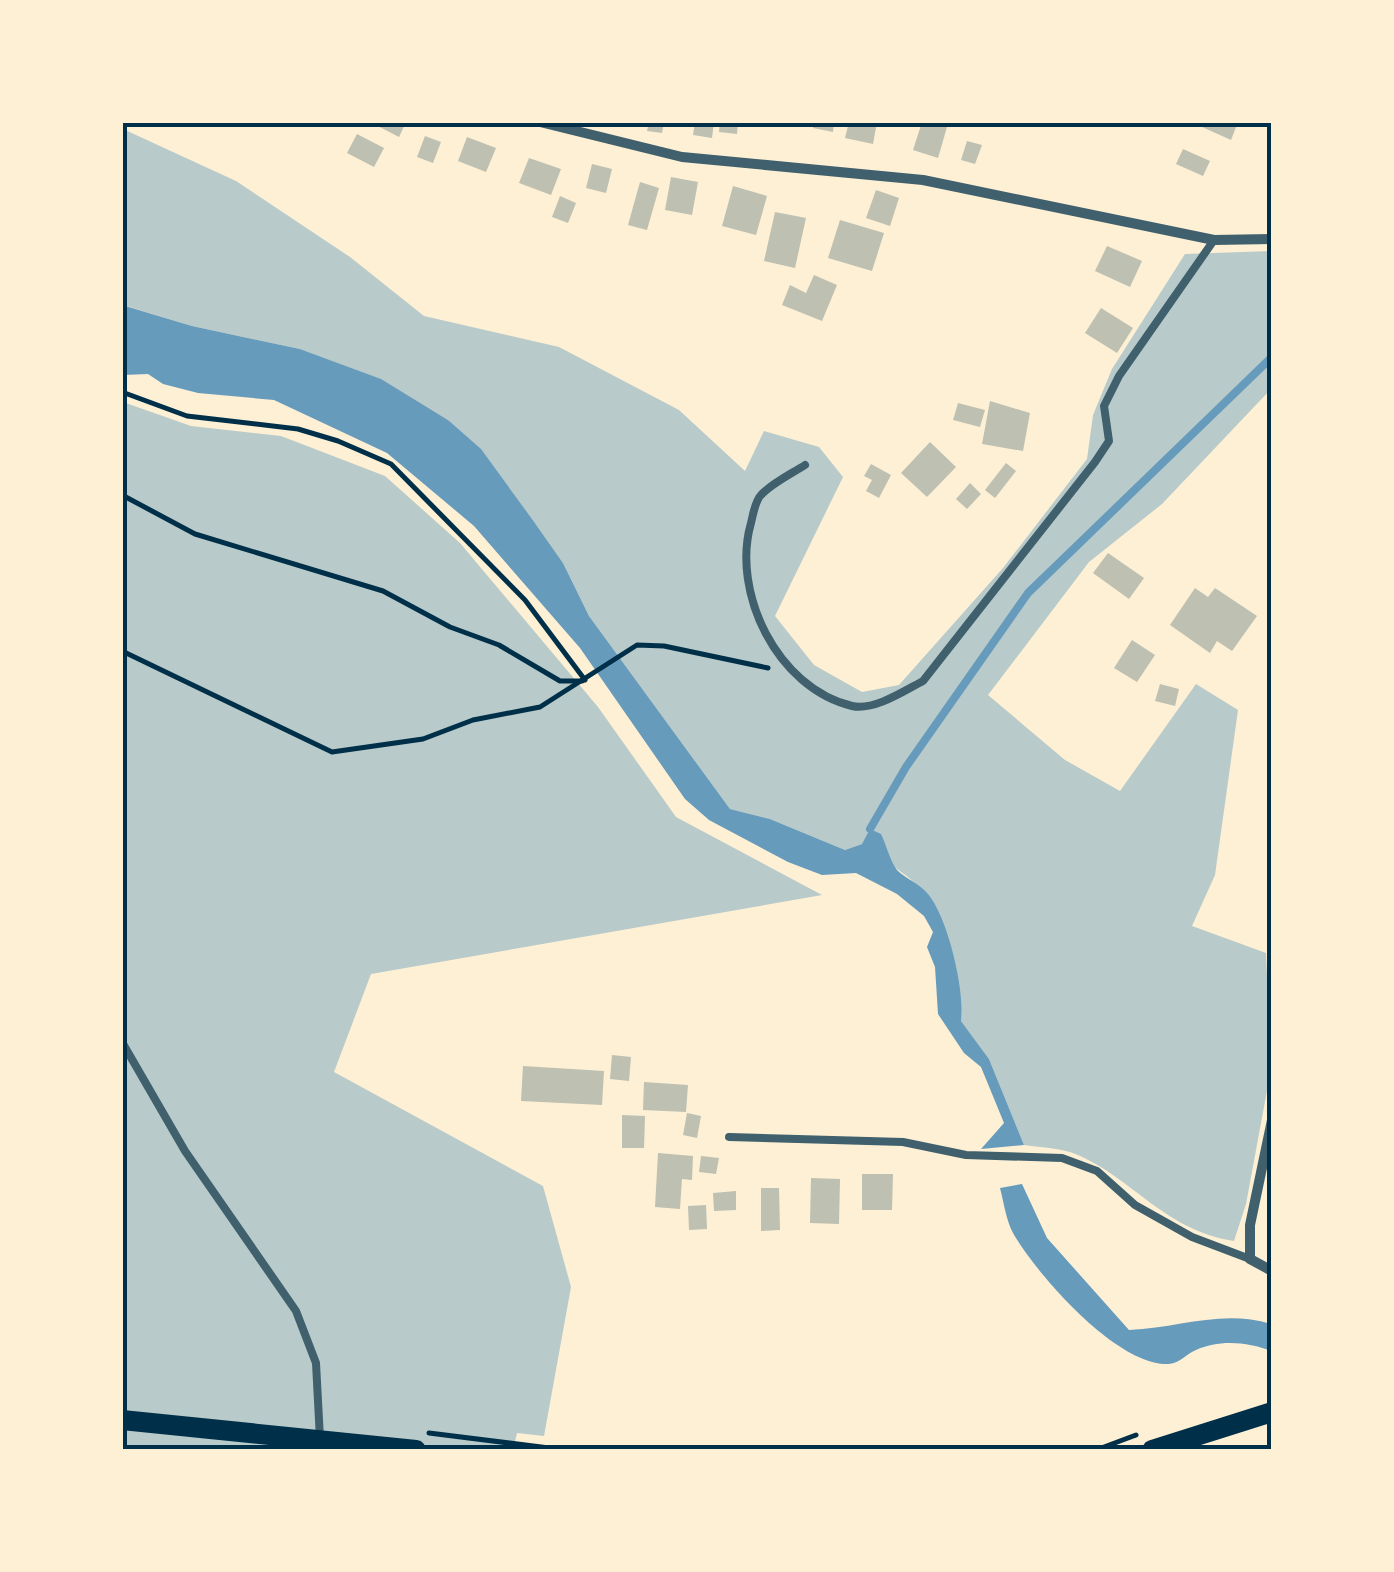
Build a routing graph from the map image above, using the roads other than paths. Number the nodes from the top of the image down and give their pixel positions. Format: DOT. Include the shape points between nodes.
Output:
graph roads {
  1 [pos="540,122"];
  2 [pos="1271,238"];
  3 [pos="1214,240"];
  4 [pos="805,465"];
  5 [pos="122,1042"];
  6 [pos="1272,1120"];
  7 [pos="729,1137"];
  8 [pos="1250,1259"];
  9 [pos="1272,1271"];
  10 [pos="1272,1412"];
  11 [pos="122,1420"];
  12 [pos="320,1439"];
  13 [pos="418,1441"];
  14 [pos="1152,1450"];
  1 -- 3 [label="street" via="682,157 923,180"];
  2 -- 3 [label="street"];
  3 -- 4 [label="lane" via="1119,376 1104,406 1110,441 923,681 887,700 854,706 800,674 774,649 751,606 744,549 758,496"];
  5 -- 12 [label="lane" via="186,1151 296,1312 316,1363"];
  6 -- 8 [label="street" via="1259,1167"];
  7 -- 8 [label="lane" via="902,1142 966,1155 1062,1158 1096,1171 1136,1205 1192,1237"];
  8 -- 9 [label="street"];
  10 -- 14 [label="main road"];
  11 -- 12 [label="main road"];
  12 -- 13 [label="main road"];
}
